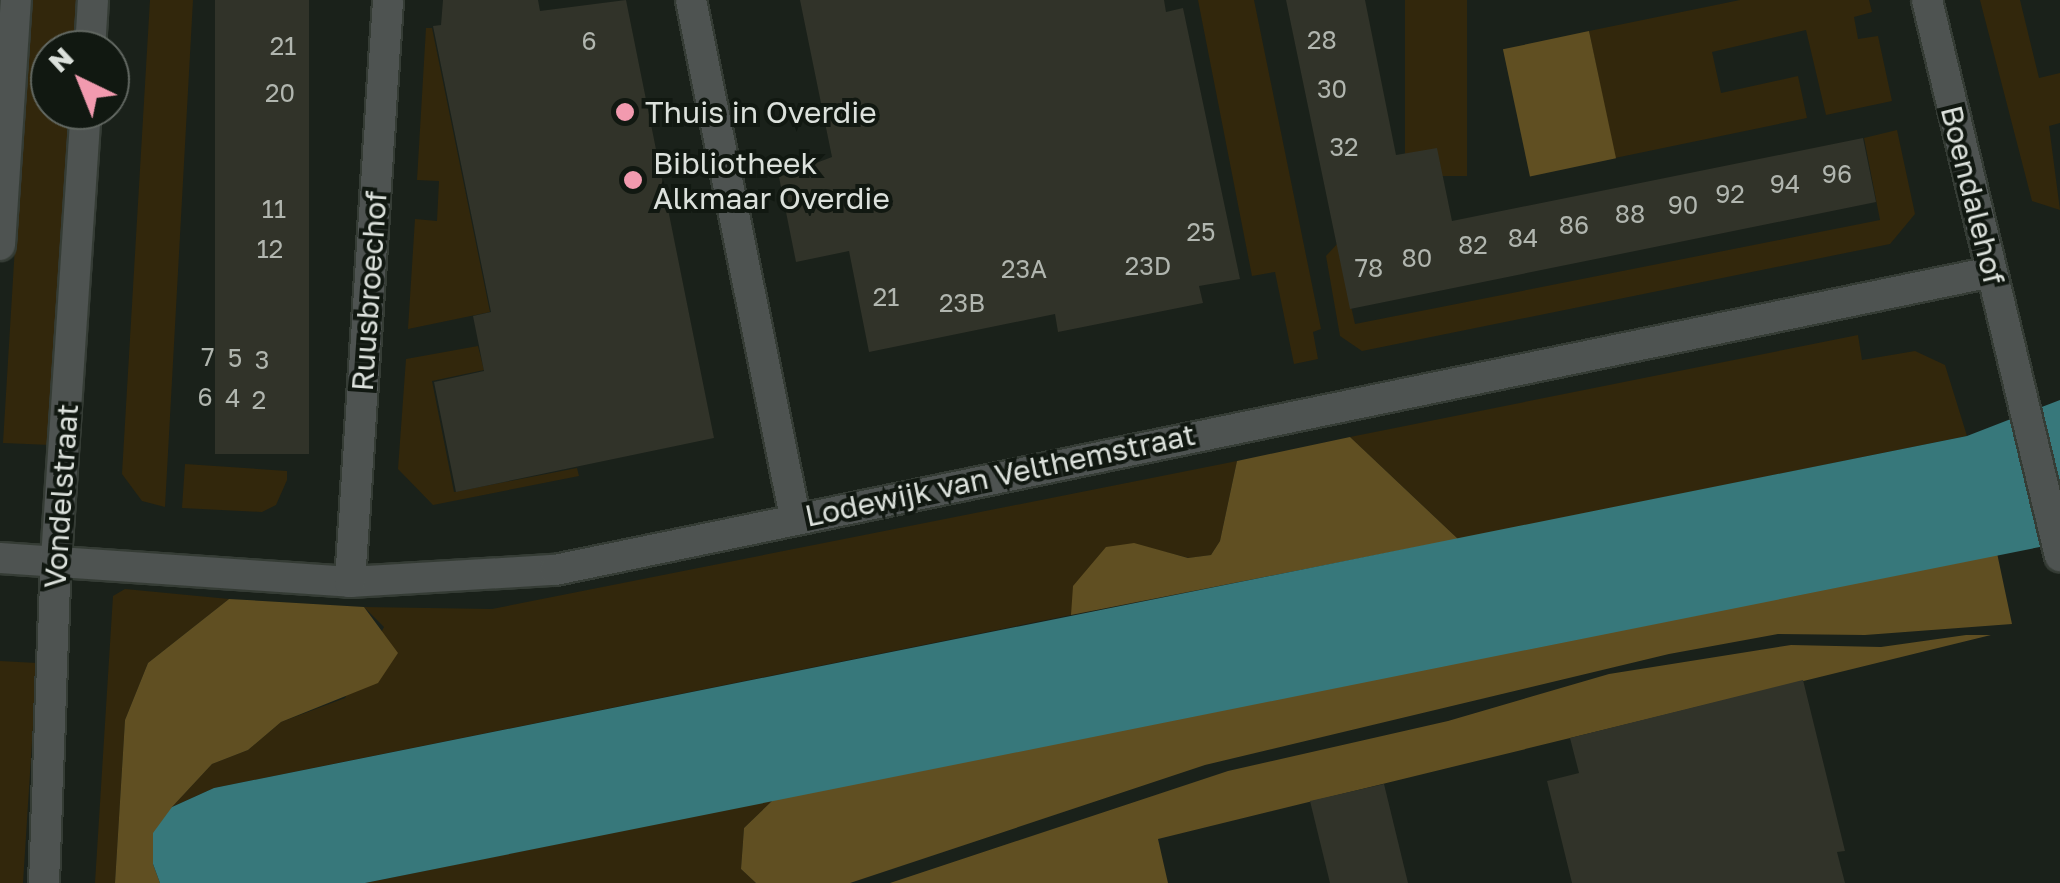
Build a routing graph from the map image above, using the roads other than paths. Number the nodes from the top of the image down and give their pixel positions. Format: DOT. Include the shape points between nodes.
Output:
graph roads {
  1 [pos="16,0"];
  2 [pos="93,0"];
  3 [pos="388,0"];
  4 [pos="690,0"];
  5 [pos="1926,0"];
  6 [pos="91,30"];
  7 [pos="85,130"];
  8 [pos="0,245"];
  9 [pos="1991,272"];
  10 [pos="794,517"];
  11 [pos="2060,556"];
  12 [pos="0,558"];
  13 [pos="56,559"];
  14 [pos="350,582"];
  15 [pos="44,883"];
  1 -- 8 [label="street"];
  2 -- 6 [label="street"];
  3 -- 14 [label="street, Ruusbroechof"];
  4 -- 10 [label="street"];
  5 -- 9 [label="street, Boendalehof"];
  7 -- 13 [label="street, Vondelstraat"];
  9 -- 10 [label="street, Lodewijk van Velthemstraat"];
  9 -- 11 [label="street, Boendalehof"];
  10 -- 14 [label="street, Lodewijk van Velthemstraat" via="555,570"];
  12 -- 13 [label="street, Lodewijk van Velthemstraat"];
  13 -- 14 [label="street, Lodewijk van Velthemstraat"];
  13 -- 15 [label="street, Vondelstraat"];
}
